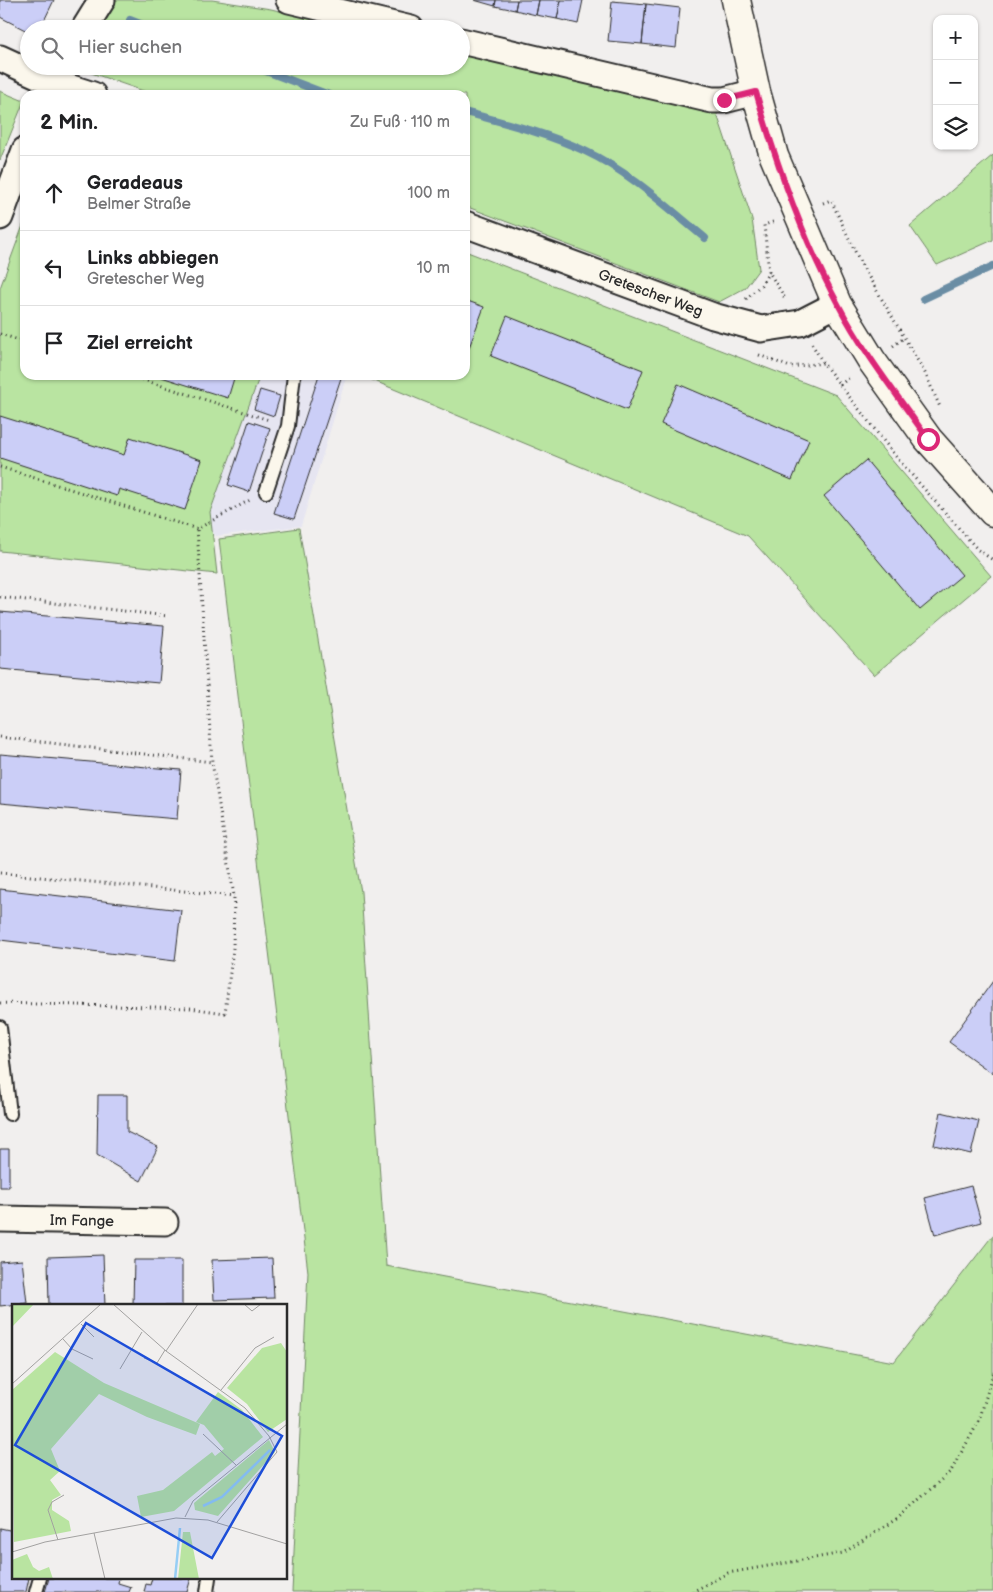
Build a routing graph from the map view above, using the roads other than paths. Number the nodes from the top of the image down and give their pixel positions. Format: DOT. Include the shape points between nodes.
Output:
graph roads {
  1 [pos="102,0"];
  2 [pos="289,0"];
  3 [pos="736,0"];
  4 [pos="90,20"];
  5 [pos="373,20"];
  6 [pos="470,43"];
  7 [pos="0,58"];
  8 [pos="20,67"];
  9 [pos="38,75"];
  10 [pos="52,81"];
  11 [pos="78,90"];
  12 [pos="756,92"];
  13 [pos="20,163"];
  14 [pos="0,217"];
  15 [pos="470,226"];
  16 [pos="837,304"];
  17 [pos="293,380"];
  18 [pos="266,492"];
  19 [pos="993,512"];
  20 [pos="0,1027"];
  21 [pos="10,1114"];
  22 [pos="0,1219"];
  23 [pos="165,1222"];
  1 -- 4 [label="street"];
  2 -- 5 [label="street"];
  3 -- 12 [label="street"];
  6 -- 12 [label="street" via="712,100"];
  7 -- 8 [label="street"];
  9 -- 10 [label="street"];
  10 -- 11 [label="street"];
  12 -- 16 [label="street" via="774,156"];
  13 -- 14 [label="street"];
  15 -- 16 [label="street, Gretescher Weg" via="713,316 761,329 800,323"];
  16 -- 19 [label="street" via="872,361 928,439"];
  17 -- 18 [label="lane" via="288,426"];
  20 -- 21 [label="lane"];
  22 -- 23 [label="street, Im Fange"];
}
